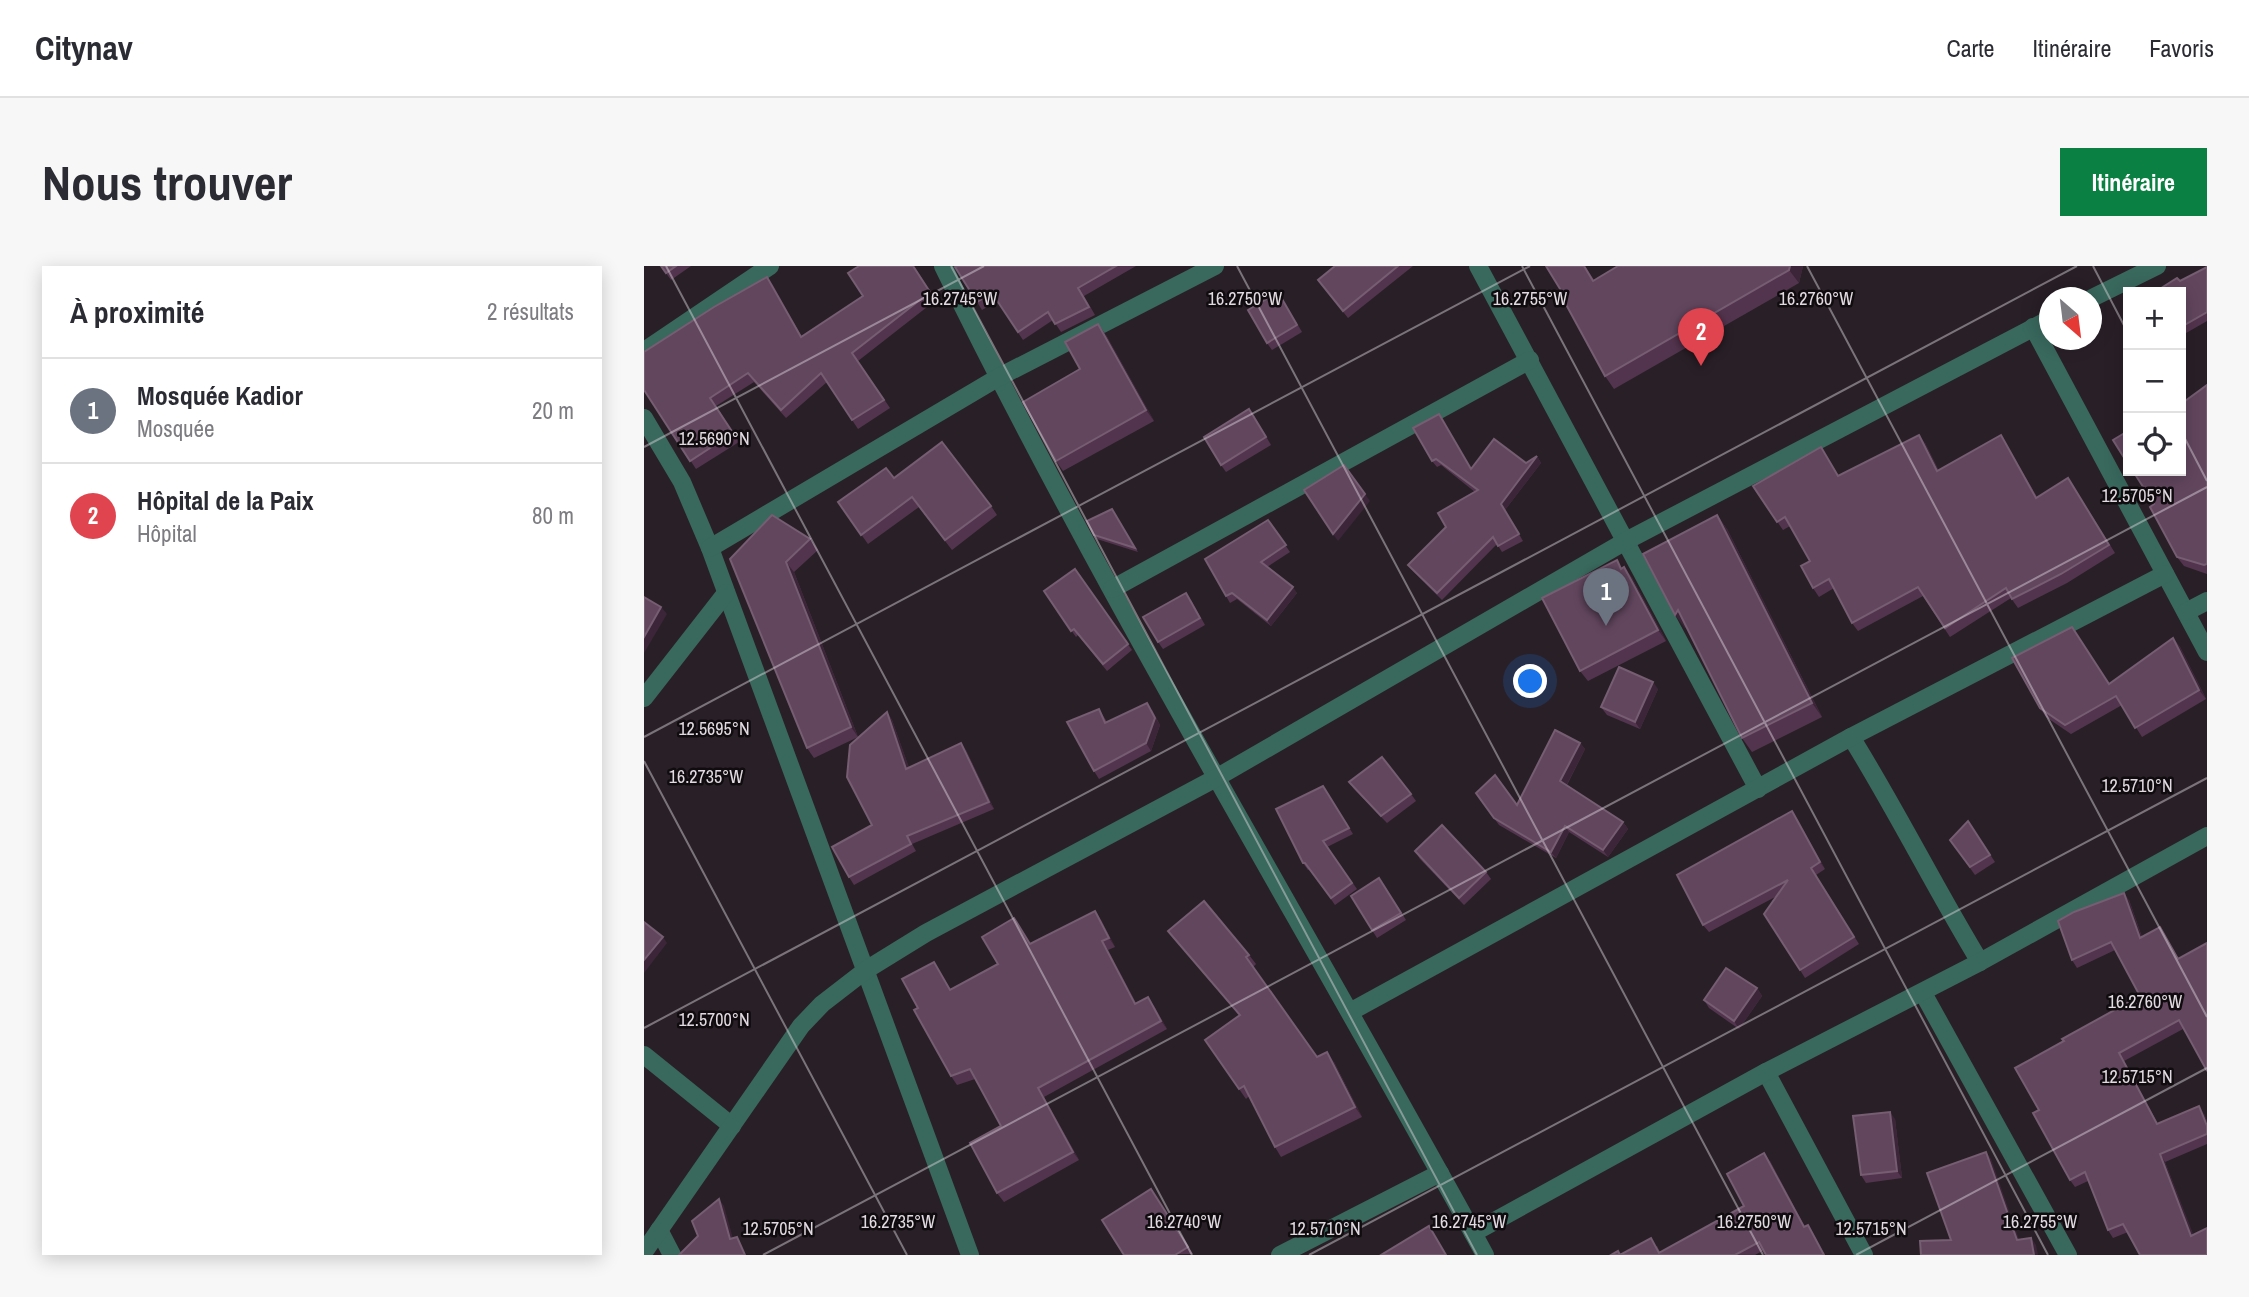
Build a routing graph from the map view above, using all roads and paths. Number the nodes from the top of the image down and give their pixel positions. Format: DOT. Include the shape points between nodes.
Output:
graph roads {
  1 [pos="770,266"];
  2 [pos="943,266"];
  3 [pos="1215,266"];
  4 [pos="1478,266"];
  5 [pos="2157,266"];
  6 [pos="2102,293"];
  7 [pos="2039,324"];
  8 [pos="2033,327"];
  9 [pos="644,351"];
  10 [pos="1530,360"];
  11 [pos="999,377"];
  12 [pos="644,418"];
  13 [pos="1624,542"];
  14 [pos="710,548"];
  15 [pos="2165,574"];
  16 [pos="1112,589"];
  17 [pos="726,593"];
  18 [pos="2207,601"];
  19 [pos="2186,612"];
  20 [pos="2207,652"];
  21 [pos="644,698"];
  22 [pos="1852,737"];
  23 [pos="1216,778"];
  24 [pos="1758,789"];
  25 [pos="2207,836"];
  26 [pos="1980,962"];
  27 [pos="866,970"];
  28 [pos="1923,993"];
  29 [pos="1350,1012"];
  30 [pos="644,1055"];
  31 [pos="1766,1072"];
  32 [pos="732,1126"];
  33 [pos="1440,1173"];
  34 [pos="659,1230"];
  35 [pos="1473,1233"];
  36 [pos="644,1252"];
  37 [pos="672,1255"];
  38 [pos="970,1255"];
  39 [pos="1280,1255"];
  40 [pos="1485,1255"];
  41 [pos="1864,1255"];
  42 [pos="2068,1255"];
  1 -- 9 [label="street"];
  2 -- 11 [label="street"];
  3 -- 11 [label="street"];
  4 -- 10 [label="street"];
  5 -- 6 [label="street"];
  7 -- 8 [label="street"];
  8 -- 13 [label="street"];
  8 -- 15 [label="street"];
  10 -- 13 [label="street"];
  10 -- 16 [label="street"];
  11 -- 14 [label="street"];
  11 -- 16 [label="street"];
  12 -- 14 [label="street" via="682,482"];
  13 -- 23 [label="street"];
  13 -- 24 [label="street"];
  14 -- 17 [label="street"];
  15 -- 19 [label="street"];
  15 -- 22 [label="street"];
  16 -- 23 [label="street"];
  17 -- 21 [label="street"];
  17 -- 27 [label="street"];
  18 -- 19 [label="street"];
  19 -- 20 [label="street"];
  22 -- 24 [label="street"];
  22 -- 26 [label="street"];
  23 -- 27 [label="street" via="926,933"];
  23 -- 29 [label="street"];
  24 -- 29 [label="street"];
  25 -- 26 [label="street"];
  26 -- 28 [label="street"];
  27 -- 32 [label="street" via="801,1027"];
  27 -- 38 [label="street"];
  28 -- 31 [label="street"];
  28 -- 42 [label="street"];
  29 -- 33 [label="street"];
  30 -- 32 [label="street"];
  31 -- 35 [label="street"];
  31 -- 41 [label="street"];
  32 -- 34 [label="street"];
  33 -- 35 [label="street"];
  33 -- 39 [label="street"];
  34 -- 36 [label="street"];
  34 -- 37 [label="street"];
  35 -- 40 [label="street"];
}
